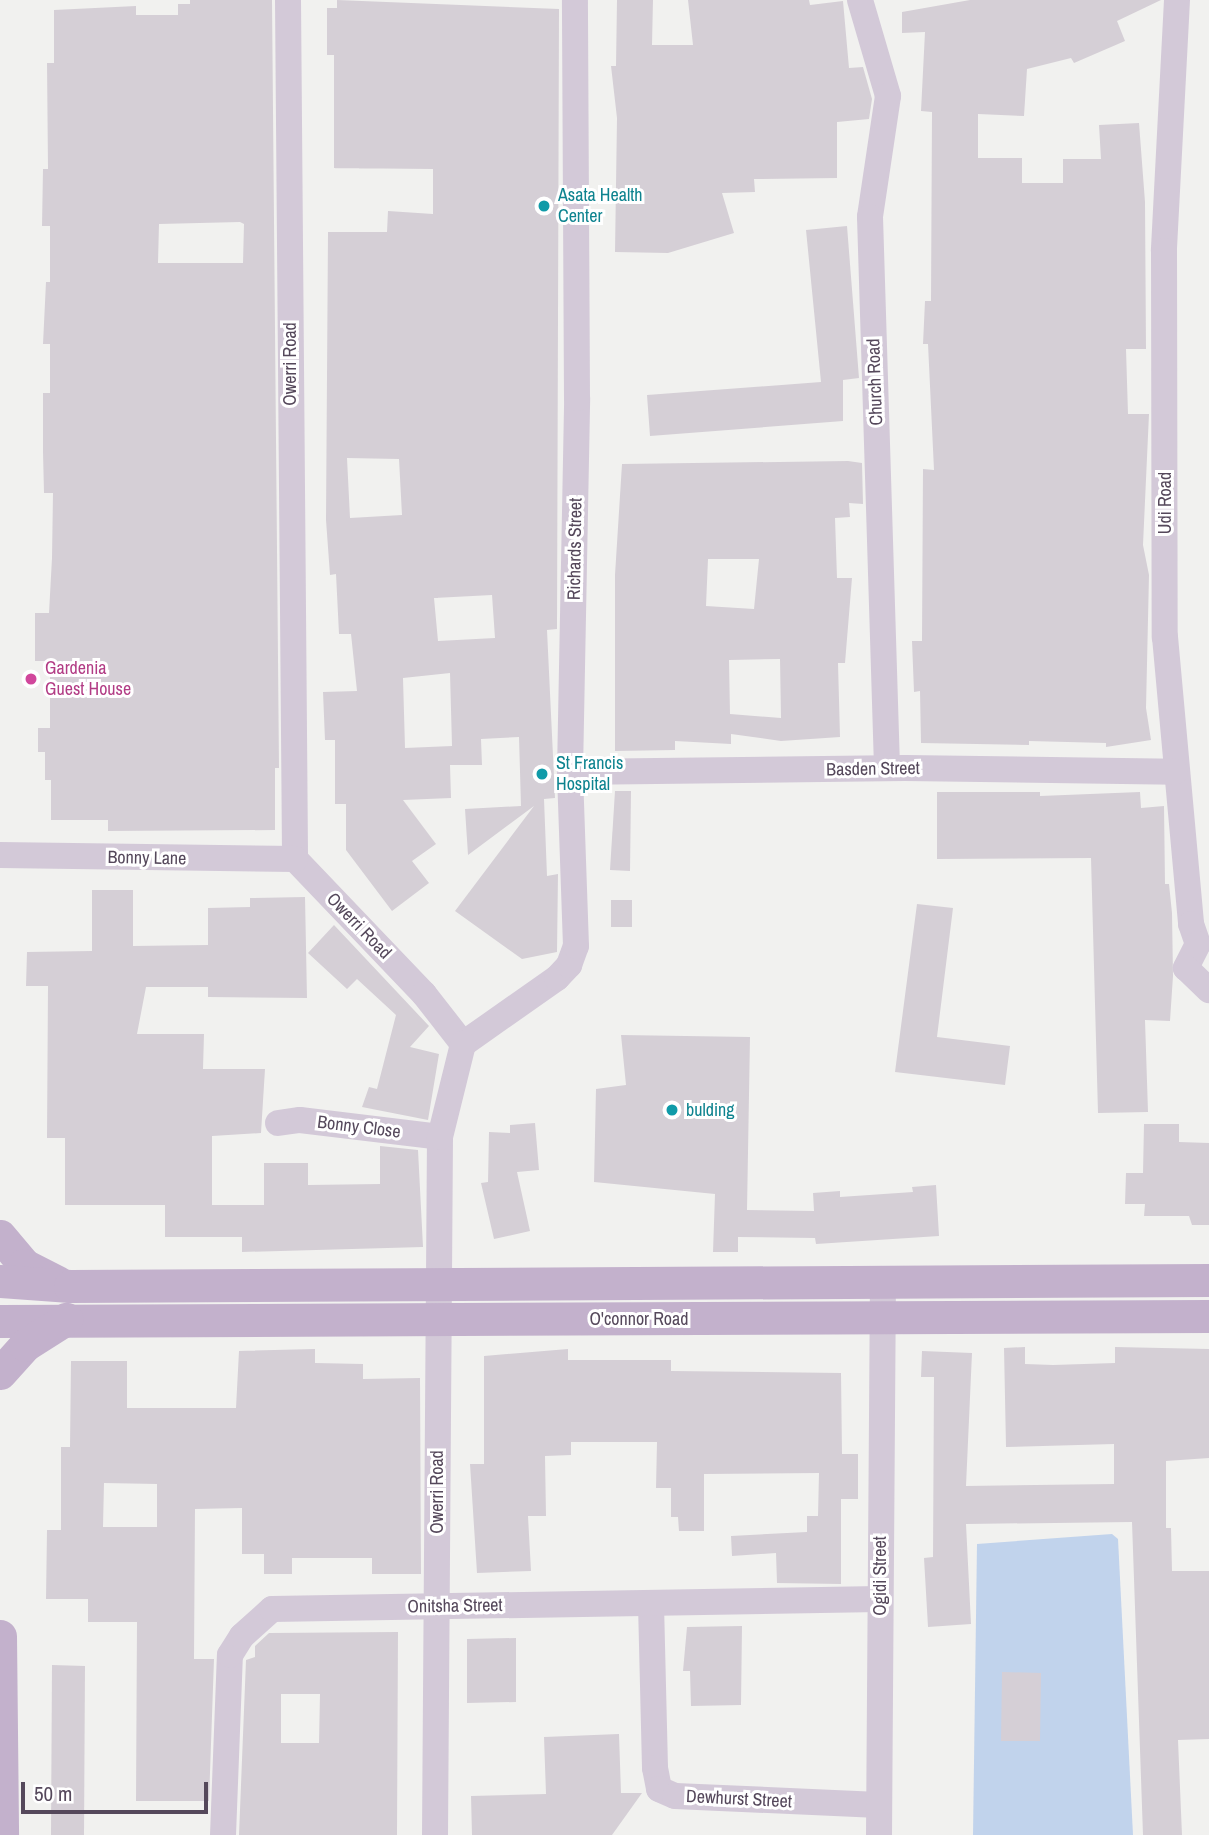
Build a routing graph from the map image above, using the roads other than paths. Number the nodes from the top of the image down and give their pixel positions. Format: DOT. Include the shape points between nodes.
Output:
graph roads {
  1 [pos="288,0"];
  2 [pos="575,0"];
  3 [pos="860,0"];
  4 [pos="1177,0"];
  5 [pos="887,768"];
  6 [pos="570,772"];
  7 [pos="1175,772"];
  8 [pos="0,855"];
  9 [pos="295,859"];
  10 [pos="1209,990"];
  11 [pos="463,1044"];
  12 [pos="278,1123"];
  13 [pos="440,1137"];
  14 [pos="0,1236"];
  15 [pos="1209,1280"];
  16 [pos="0,1281"];
  17 [pos="883,1282"];
  18 [pos="438,1283"];
  19 [pos="70,1286"];
  20 [pos="1209,1316"];
  21 [pos="68,1318"];
  22 [pos="882,1318"];
  23 [pos="438,1320"];
  24 [pos="0,1321"];
  25 [pos="0,1373"];
  26 [pos="880,1600"];
  27 [pos="651,1604"];
  28 [pos="436,1606"];
  29 [pos="0,1636"];
  30 [pos="879,1805"];
  31 [pos="2,1835"];
  32 [pos="223,1835"];
  33 [pos="435,1835"];
  34 [pos="879,1835"];
  1 -- 9 [label="street, Owerri Road"];
  2 -- 6 [label="street, Richards Street" via="577,398"];
  3 -- 5 [label="street, Church Road" via="888,96 870,217"];
  4 -- 7 [label="street, Udi Road" via="1164,251 1165,637"];
  5 -- 6 [label="street, Basden Street"];
  5 -- 7 [label="street, Basden Street"];
  6 -- 11 [label="street, Richards Street" via="576,946 569,965"];
  7 -- 10 [label="street, Udi Road" via="1191,924 1198,944 1186,968"];
  8 -- 9 [label="street, Bonny Lane"];
  9 -- 11 [label="street, Owerri Road" via="424,993"];
  11 -- 13 [label="street, Owerri Road"];
  12 -- 13 [label="street, Bonny Close" via="300,1120"];
  13 -- 18 [label="street, Owerri Road"];
  14 -- 19 [label="main road" via="24,1265"];
  15 -- 17 [label="main road, O'connor Road"];
  16 -- 19 [label="main road, O'connor Road"];
  17 -- 18 [label="main road, O'connor Road"];
  17 -- 22 [label="street, Ogidi Street"];
  18 -- 19 [label="main road, O'connor Road"];
  18 -- 23 [label="street, Owerri Road"];
  20 -- 22 [label="main road, O'connor Road"];
  21 -- 23 [label="main road, O'connor Road"];
  21 -- 24 [label="main road, O'connor Road"];
  21 -- 25 [label="main road" via="24,1345"];
  22 -- 23 [label="main road, O'connor Road"];
  22 -- 26 [label="street, Ogidi Street"];
  23 -- 28 [label="street, Owerri Road"];
  26 -- 27 [label="street, Onitsha Street"];
  26 -- 30 [label="street, Ogidi Street"];
  27 -- 28 [label="street, Onitsha Street"];
  27 -- 30 [label="street, Dewhurst Street" via="659,1788 675,1796"];
  28 -- 32 [label="street, Onitsha Street" via="272,1609 242,1636 230,1656"];
  28 -- 33 [label="street, Owerri Road"];
  29 -- 31 [label="main road"];
  30 -- 34 [label="street, Ogidi Street"];
}
